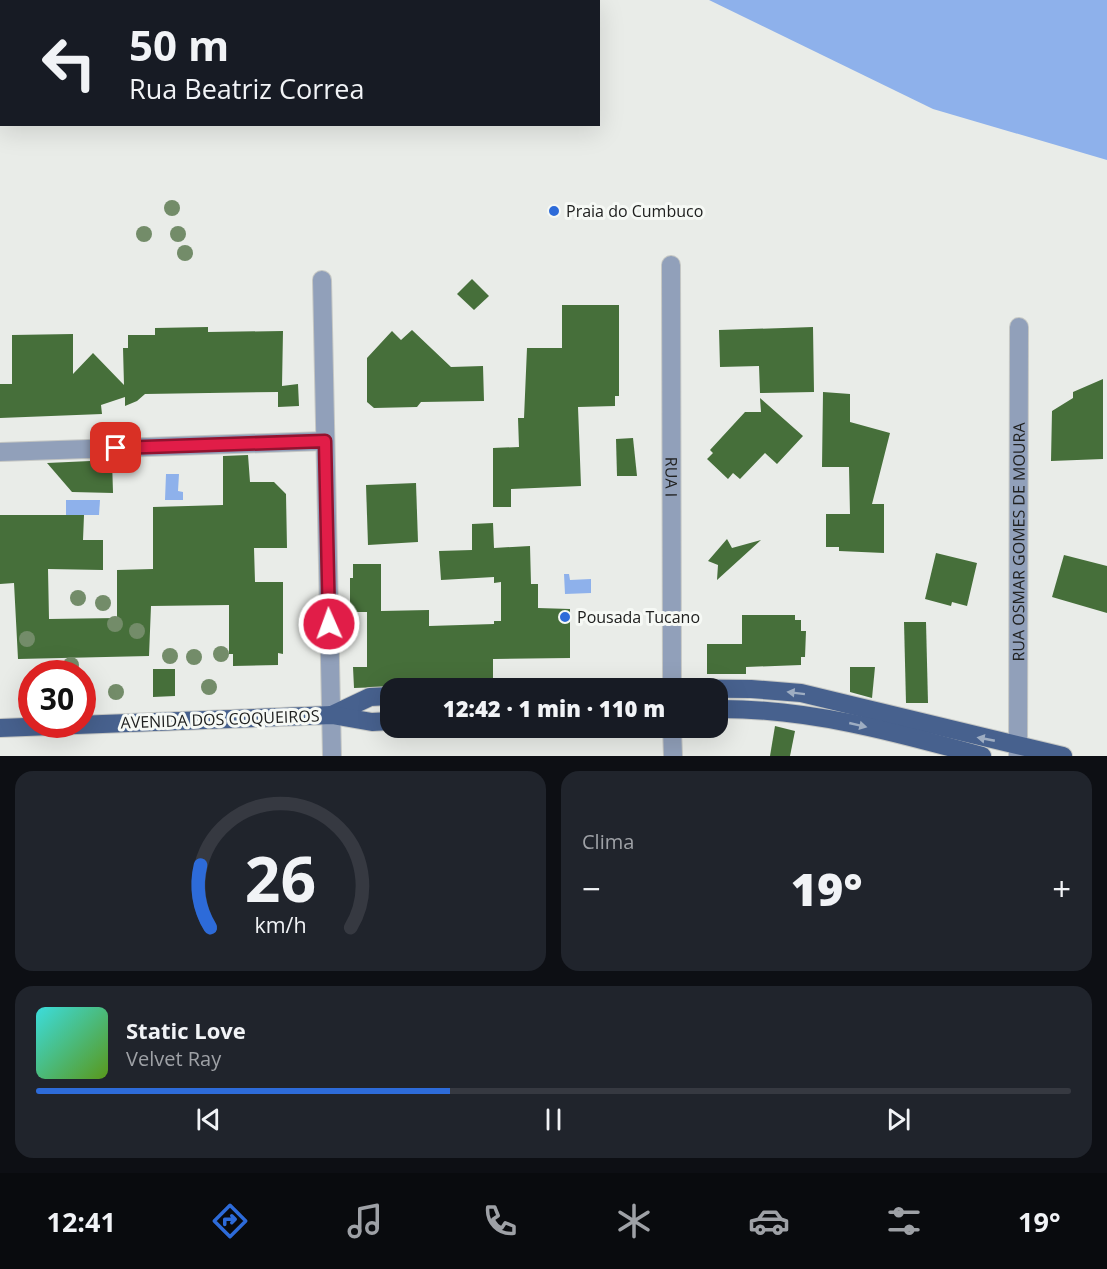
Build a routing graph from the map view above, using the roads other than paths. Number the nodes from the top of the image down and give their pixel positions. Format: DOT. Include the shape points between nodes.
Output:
graph roads {
  1 [pos="671,265"];
  2 [pos="322,280"];
  3 [pos="1019,327"];
  4 [pos="325,441"];
  5 [pos="0,452"];
  6 [pos="672,678"];
  7 [pos="728,690"];
  8 [pos="380,696"];
  9 [pos="728,709"];
  10 [pos="332,715"];
  11 [pos="380,722"];
  12 [pos="0,728"];
  13 [pos="672,738"];
  14 [pos="1018,750"];
  15 [pos="332,756"];
  16 [pos="673,756"];
  17 [pos="982,756"];
  18 [pos="1063,756"];
  1 -- 6 [label="street, RUA I"];
  2 -- 4 [label="street"];
  3 -- 14 [label="street, RUA OSMAR GOMES DE MOURA"];
  4 -- 5 [label="street"];
  4 -- 10 [label="street"];
  14 -- 7 [label="main road, one-way" via="801,693"];
  8 -- 10 [label="main road, AVENIDA DOS COQUEIROS" via="370,697"];
  9 -- 17 [label="main road, one-way" via="800,714"];
  10 -- 11 [label="main road, AVENIDA DOS COQUEIROS"];
  10 -- 12 [label="main road, AVENIDA DOS COQUEIROS"];
  10 -- 15 [label="street"];
  13 -- 16 [label="street"];
  14 -- 18 [label="main road"];
}
